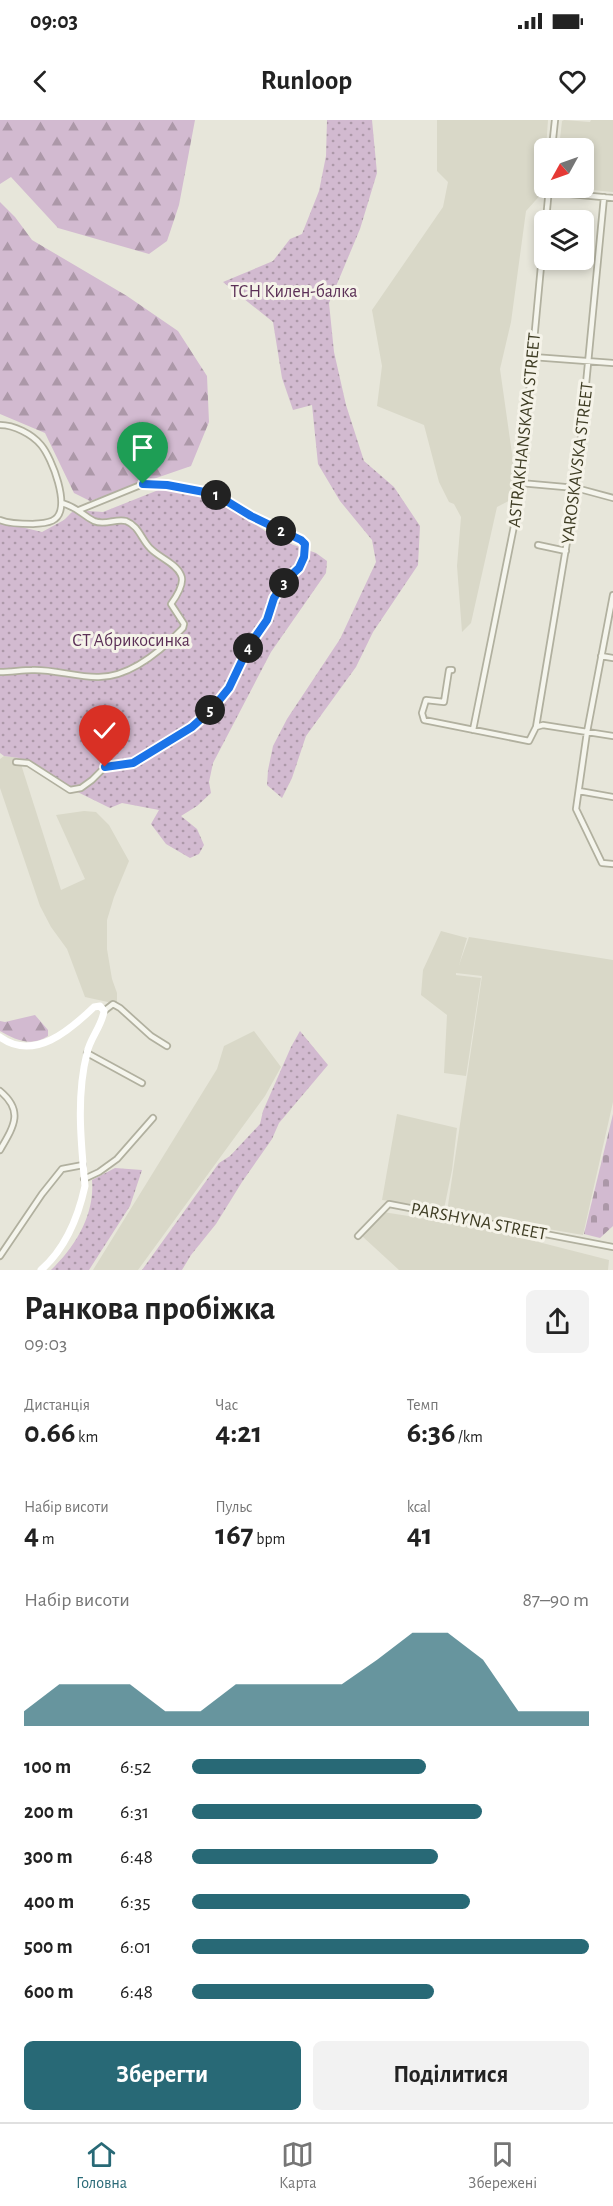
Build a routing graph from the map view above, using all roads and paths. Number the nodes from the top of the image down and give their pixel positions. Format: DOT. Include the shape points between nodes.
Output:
graph roads {
  1 [pos="555,120"];
  2 [pos="553,138"];
  3 [pos="594,196"];
  4 [pos="604,197"];
  5 [pos="613,198"];
  6 [pos="541,270"];
  7 [pos="533,357"];
  8 [pos="589,361"];
  9 [pos="613,363"];
  10 [pos="0,425"];
  11 [pos="520,483"];
  12 [pos="576,488"];
  13 [pos="613,498"];
  14 [pos="62,503"];
  15 [pos="79,510"];
  16 [pos="0,520"];
  17 [pos="538,545"];
  18 [pos="566,550"];
  19 [pos="613,595"];
  20 [pos="601,656"];
  21 [pos="613,658"];
  22 [pos="452,670"];
  23 [pos="0,672"];
  24 [pos="536,728"];
  25 [pos="473,730"];
  26 [pos="588,732"];
  27 [pos="613,736"];
  28 [pos="16,762"];
  29 [pos="579,791"];
  30 [pos="613,797"];
  31 [pos="613,864"];
  32 [pos="102,1008"];
  33 [pos="0,1037"];
  34 [pos="167,1046"];
  35 [pos="87,1053"];
  36 [pos="142,1083"];
  37 [pos="0,1091"];
  38 [pos="153,1118"];
  39 [pos="0,1150"];
  40 [pos="83,1165"];
  41 [pos="84,1179"];
  42 [pos="358,1236"];
  43 [pos="613,1247"];
  44 [pos="0,1256"];
  45 [pos="41,1270"];
  1 -- 2 [label="street"];
  3 -- 4 [label="street"];
  4 -- 5 [label="street"];
  4 -- 8 [label="street, YAROSKAVSKA STREET"];
  6 -- 7 [label="street, ASTRAKHANSKAYA STREET"];
  7 -- 8 [label="street"];
  7 -- 11 [label="street, ASTRAKHANSKAYA STREET"];
  8 -- 9 [label="street"];
  8 -- 12 [label="street, YAROSKAVSKA STREET"];
  10 -- 14 [label="street" via="27,434 41,445 51,460"];
  11 -- 12 [label="street"];
  11 -- 25 [label="street, ASTRAKHANSKAYA STREET"];
  12 -- 13 [label="street"];
  12 -- 18 [label="street, YAROSKAVSKA STREET"];
  14 -- 15 [label="street"];
  14 -- 16 [label="street" via="61,513 46,523"];
  15 -- 23 [label="street" via="93,521 106,524 122,520 131,524 150,549 181,573 182,581 171,604 183,628 137,666 109,677 33,670"];
  15 -- 28 [label="street" via="143,484 215,494 301,540 305,544 304,557 274,598 267,620 249,646 229,688 192,727 133,763 105,767 86,784 70,790 28,763"];
  17 -- 18 [label="street"];
  18 -- 24 [label="street, YAROSKAVSKA STREET"];
  19 -- 20 [label="street"];
  20 -- 21 [label="street"];
  20 -- 26 [label="street"];
  22 -- 25 [label="street" via="444,702 426,700 424,720"];
  24 -- 25 [label="street" via="530,741"];
  24 -- 26 [label="street" via="543,725"];
  26 -- 27 [label="street"];
  26 -- 29 [label="street"];
  29 -- 30 [label="street"];
  29 -- 31 [label="street" via="576,809 602,863"];
  32 -- 33 [label="main road" via="94,1007 49,1042 22,1046"];
  32 -- 34 [label="street" via="113,1004 120,1008"];
  32 -- 35 [label="main road" via="103,1018"];
  35 -- 36 [label="street"];
  35 -- 40 [label="main road" via="81,1082"];
  37 -- 39 [label="street" via="15,1111"];
  38 -- 41 [label="street" via="117,1159"];
  40 -- 41 [label="main road"];
  40 -- 44 [label="street" via="62,1169"];
  41 -- 45 [label="main road" via="81,1203 68,1235 60,1251"];
  42 -- 43 [label="street, PARSHYNA STREET" via="389,1204"];
}
